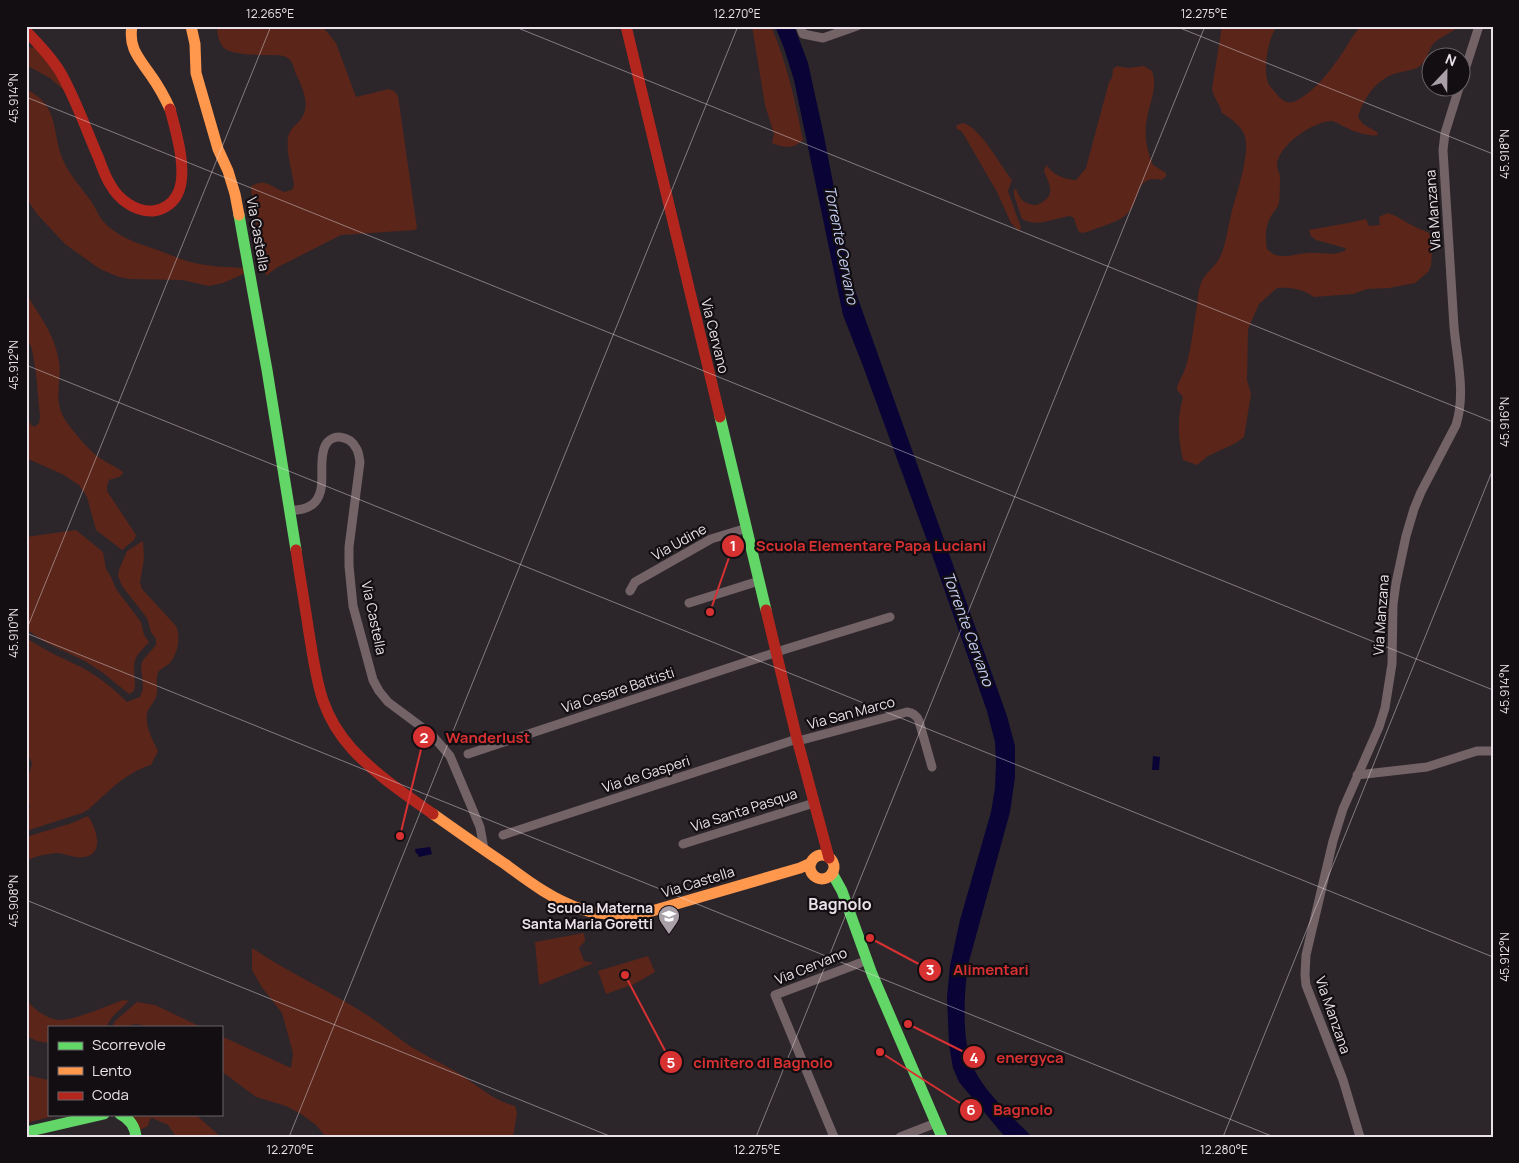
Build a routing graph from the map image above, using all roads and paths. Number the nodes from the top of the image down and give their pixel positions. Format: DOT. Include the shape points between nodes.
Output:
graph roads {
  1 [pos="132,26"];
  2 [pos="191,26"];
  3 [pos="626,26"];
  4 [pos="800,26"];
  5 [pos="857,26"];
  6 [pos="1479,26"];
  7 [pos="26,31"];
  8 [pos="1472,48"];
  9 [pos="1456,98"];
  10 [pos="290,511"];
  11 [pos="747,528"];
  12 [pos="760,581"];
  13 [pos="630,591"];
  14 [pos="689,603"];
  15 [pos="890,617"];
  16 [pos="777,652"];
  17 [pos="798,740"];
  18 [pos="1493,751"];
  19 [pos="468,754"];
  20 [pos="932,767"];
  21 [pos="1357,775"];
  22 [pos="814,803"];
  23 [pos="822,830"];
  24 [pos="502,835"];
  25 [pos="683,844"];
  26 [pos="484,849"];
  27 [pos="829,858"];
  28 [pos="814,860"];
  29 [pos="832,873"];
  30 [pos="819,879"];
  31 [pos="758,880"];
  32 [pos="845,901"];
  33 [pos="860,963"];
  34 [pos="95,1116"];
  35 [pos="124,1116"];
  36 [pos="936,1123"];
  37 [pos="26,1132"];
  38 [pos="136,1137"];
  39 [pos="834,1137"];
  40 [pos="900,1137"];
  41 [pos="942,1137"];
  42 [pos="1360,1137"];
  1 -- 7 [label="main road" via="132,45 139,61 151,75 169,109 182,167 177,197 169,206 159,210 147,211 131,206 118,196 109,183 64,78"];
  2 -- 10 [label="main road, Via Castella" via="196,72 235,194"];
  3 -- 11 [label="main road, Via Cervano"];
  4 -- 5 [label="street" via="803,34 823,38"];
  6 -- 8 [label="street"];
  9 -- 21 [label="street, Via Manzana" via="1443,150 1460,408 1456,426 1421,492 1406,536 1394,597 1392,664 1385,708"];
  10 -- 26 [label="main road, Via Castella" via="318,688 330,720 374,771"];
  10 -- 26 [label="street, Via Castella" via="311,506 316,501 322,484 323,455 330,440 339,436 350,440 356,446 360,462 349,547 351,587 373,680 388,702 431,734 450,756 480,827"];
  11 -- 12 [label="main road, Via Cervano"];
  11 -- 13 [label="street, Via Udine" via="704,542 635,582"];
  12 -- 14 [label="street"];
  12 -- 16 [label="main road, Via Cervano"];
  15 -- 16 [label="street"];
  16 -- 17 [label="main road, Via Cervano"];
  16 -- 19 [label="street, Via Cesare Battisti"];
  17 -- 20 [label="street, Via San Marco" via="911,712 920,721"];
  17 -- 22 [label="main road, Via Cervano"];
  17 -- 24 [label="street, Via de Gasperi"];
  18 -- 21 [label="street" via="1477,751 1427,767"];
  21 -- 42 [label="street, Via Manzana" via="1333,841 1309,940 1305,975"];
  22 -- 23 [label="main road, Via Cervano"];
  22 -- 25 [label="street, Via Santa Pasqua"];
  23 -- 27 [label="main road, Via Cervano"];
  23 -- 28 [label="main road" via="822,848"];
  26 -- 31 [label="main road, Via Castella" via="558,899 601,913 645,913"];
  27 -- 28 [label="main road" via="822,856"];
  27 -- 29 [label="main road" via="833,863"];
  28 -- 30 [label="main road" via="810,870"];
  28 -- 31 [label="main road" via="800,868"];
  29 -- 30 [label="main road" via="828,878"];
  29 -- 32 [label="main road, Via Cervano"];
  30 -- 31 [label="main road" via="787,877"];
  30 -- 32 [label="main road" via="836,889"];
  32 -- 36 [label="main road, Via Cervano" via="872,974"];
  33 -- 39 [label="street, Via Cervano" via="775,995"];
  34 -- 37 [label="main road"];
  35 -- 38 [label="main road" via="136,1130"];
  36 -- 40 [label="street"];
  36 -- 41 [label="main road, Via Cervano"];
}
